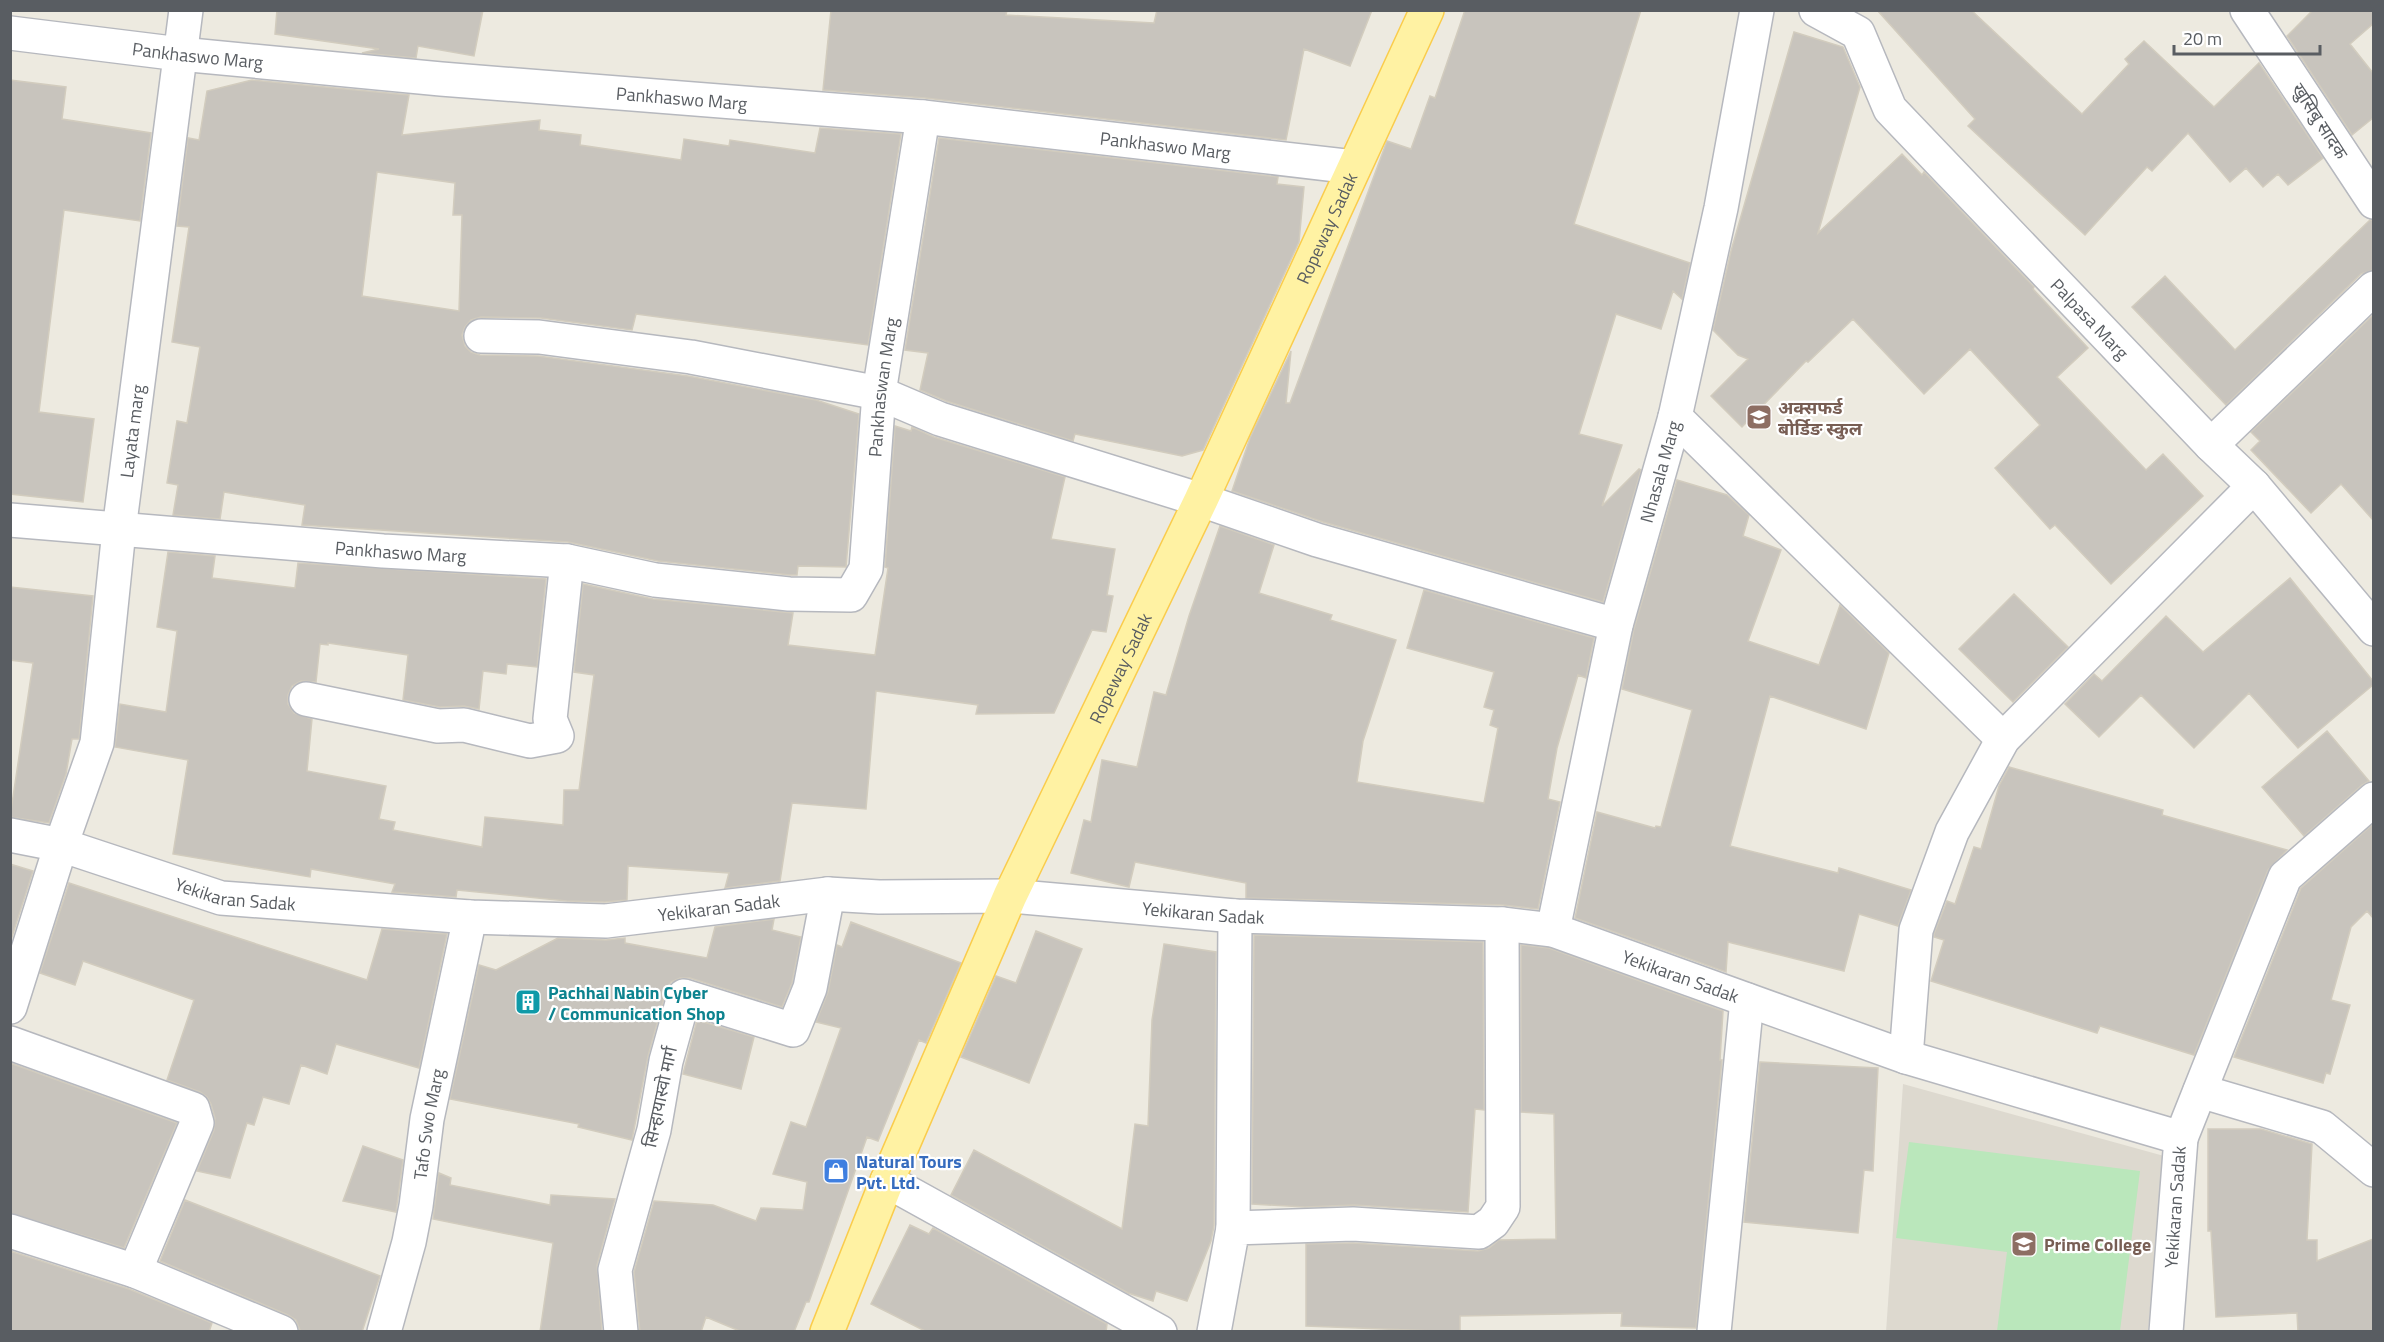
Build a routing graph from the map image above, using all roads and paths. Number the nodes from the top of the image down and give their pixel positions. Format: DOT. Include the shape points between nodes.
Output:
graph roads {
  1 [pos="186,10"];
  2 [pos="1427,10"];
  3 [pos="1757,10"];
  4 [pos="1816,10"];
  5 [pos="2247,10"];
  6 [pos="10,33"];
  7 [pos="180,54"];
  8 [pos="923,117"];
  9 [pos="1354,167"];
  10 [pos="2373,202"];
  11 [pos="2373,288"];
  12 [pos="481,336"];
  13 [pos="879,393"];
  14 [pos="1674,417"];
  15 [pos="2211,445"];
  16 [pos="2254,486"];
  17 [pos="1201,500"];
  18 [pos="10,520"];
  19 [pos="119,530"];
  20 [pos="567,561"];
  21 [pos="789,594"];
  22 [pos="1616,625"];
  23 [pos="2373,629"];
  24 [pos="306,699"];
  25 [pos="2003,739"];
  26 [pos="2373,800"];
  27 [pos="10,836"];
  28 [pos="61,845"];
  29 [pos="828,894"];
  30 [pos="1010,896"];
  31 [pos="1235,916"];
  32 [pos="470,917"];
  33 [pos="1502,924"];
  34 [pos="1553,930"];
  35 [pos="1747,1000"];
  36 [pos="10,1007"];
  37 [pos="10,1044"];
  38 [pos="1906,1057"];
  39 [pos="2200,1091"];
  40 [pos="2181,1138"];
  41 [pos="2373,1170"];
  42 [pos="887,1181"];
  43 [pos="1233,1228"];
  44 [pos="10,1232"];
  45 [pos="135,1271"];
  46 [pos="281,1332"];
  47 [pos="384,1332"];
  48 [pos="621,1332"];
  49 [pos="826,1332"];
  50 [pos="1160,1332"];
  51 [pos="1214,1332"];
  52 [pos="1714,1332"];
  53 [pos="2166,1332"];
  1 -- 7 [label="street, Layata marg"];
  2 -- 9 [label="main road, Ropeway Sadak"];
  3 -- 14 [label="street, Nhasala Marg" via="1721,208"];
  4 -- 15 [label="street, Palpasa Marg" via="1858,33 1890,110"];
  5 -- 10 [label="street, खुसिबु सादक"];
  6 -- 7 [label="street, Pankhaswo Marg"];
  7 -- 8 [label="street, Pankhaswo Marg"];
  7 -- 19 [label="street, Layata marg"];
  8 -- 9 [label="street, Pankhaswo Marg"];
  8 -- 13 [label="street, Pankhaswan Marg"];
  9 -- 17 [label="main road, Ropeway Sadak"];
  11 -- 15 [label="street"];
  12 -- 13 [label="street" via="539,338 690,357"];
  13 -- 17 [label="street" via="940,419"];
  13 -- 21 [label="street, Pankhaswan Marg" via="866,569 851,595"];
  14 -- 22 [label="street, Nhasala Marg"];
  14 -- 25 [label="street"];
  15 -- 16 [label="street, Palpasa Marg"];
  16 -- 23 [label="street, Palpasa Marg"];
  16 -- 25 [label="street"];
  17 -- 22 [label="street" via="1317,540"];
  17 -- 30 [label="main road, Ropeway Sadak"];
  18 -- 19 [label="street, Pankhaswo Marg"];
  19 -- 20 [label="street, Pankhaswo Marg"];
  19 -- 28 [label="street, Layata marg" via="97,743"];
  20 -- 21 [label="street, Pankhaswo Marg" via="655,580"];
  20 -- 24 [label="street" via="550,719 558,736 530,741 464,725 438,726"];
  22 -- 34 [label="street, Nhasala Marg"];
  25 -- 38 [label="street" via="1952,832 1916,930"];
  26 -- 39 [label="street" via="2285,878"];
  27 -- 28 [label="street, Yekikaran Sadak"];
  28 -- 32 [label="street, Yekikaran Sadak" via="221,898"];
  28 -- 36 [label="street, Layata marg"];
  29 -- 30 [label="street, Yekikaran Sadak"];
  29 -- 32 [label="street, Yekikaran Sadak" via="606,921"];
  29 -- 48 [label="street, सिन्हायास्वो मार्ग" via="810,987 793,1030 684,996 666,1061 654,1130 615,1270"];
  30 -- 31 [label="street, Yekikaran Sadak"];
  30 -- 42 [label="main road, Ropeway Sadak"];
  31 -- 33 [label="street, Yekikaran Sadak"];
  31 -- 43 [label="street"];
  32 -- 47 [label="street, Tafo Swo Marg" via="427,1119 414,1215"];
  33 -- 34 [label="street, Yekikaran Sadak"];
  33 -- 43 [label="street" via="1503,1207 1493,1222 1479,1232 1353,1224"];
  34 -- 35 [label="street, Yekikaran Sadak"];
  35 -- 38 [label="street, Yekikaran Sadak"];
  35 -- 52 [label="street"];
  37 -- 45 [label="street" via="193,1109 197,1123"];
  38 -- 40 [label="street, Yekikaran Sadak"];
  39 -- 40 [label="street"];
  39 -- 41 [label="street" via="2322,1127"];
  40 -- 53 [label="street, Yekikaran Sadak"];
  42 -- 49 [label="main road, Ropeway Sadak"];
  42 -- 50 [label="street"];
  43 -- 51 [label="street"];
  44 -- 45 [label="street"];
  45 -- 46 [label="street"];
}
